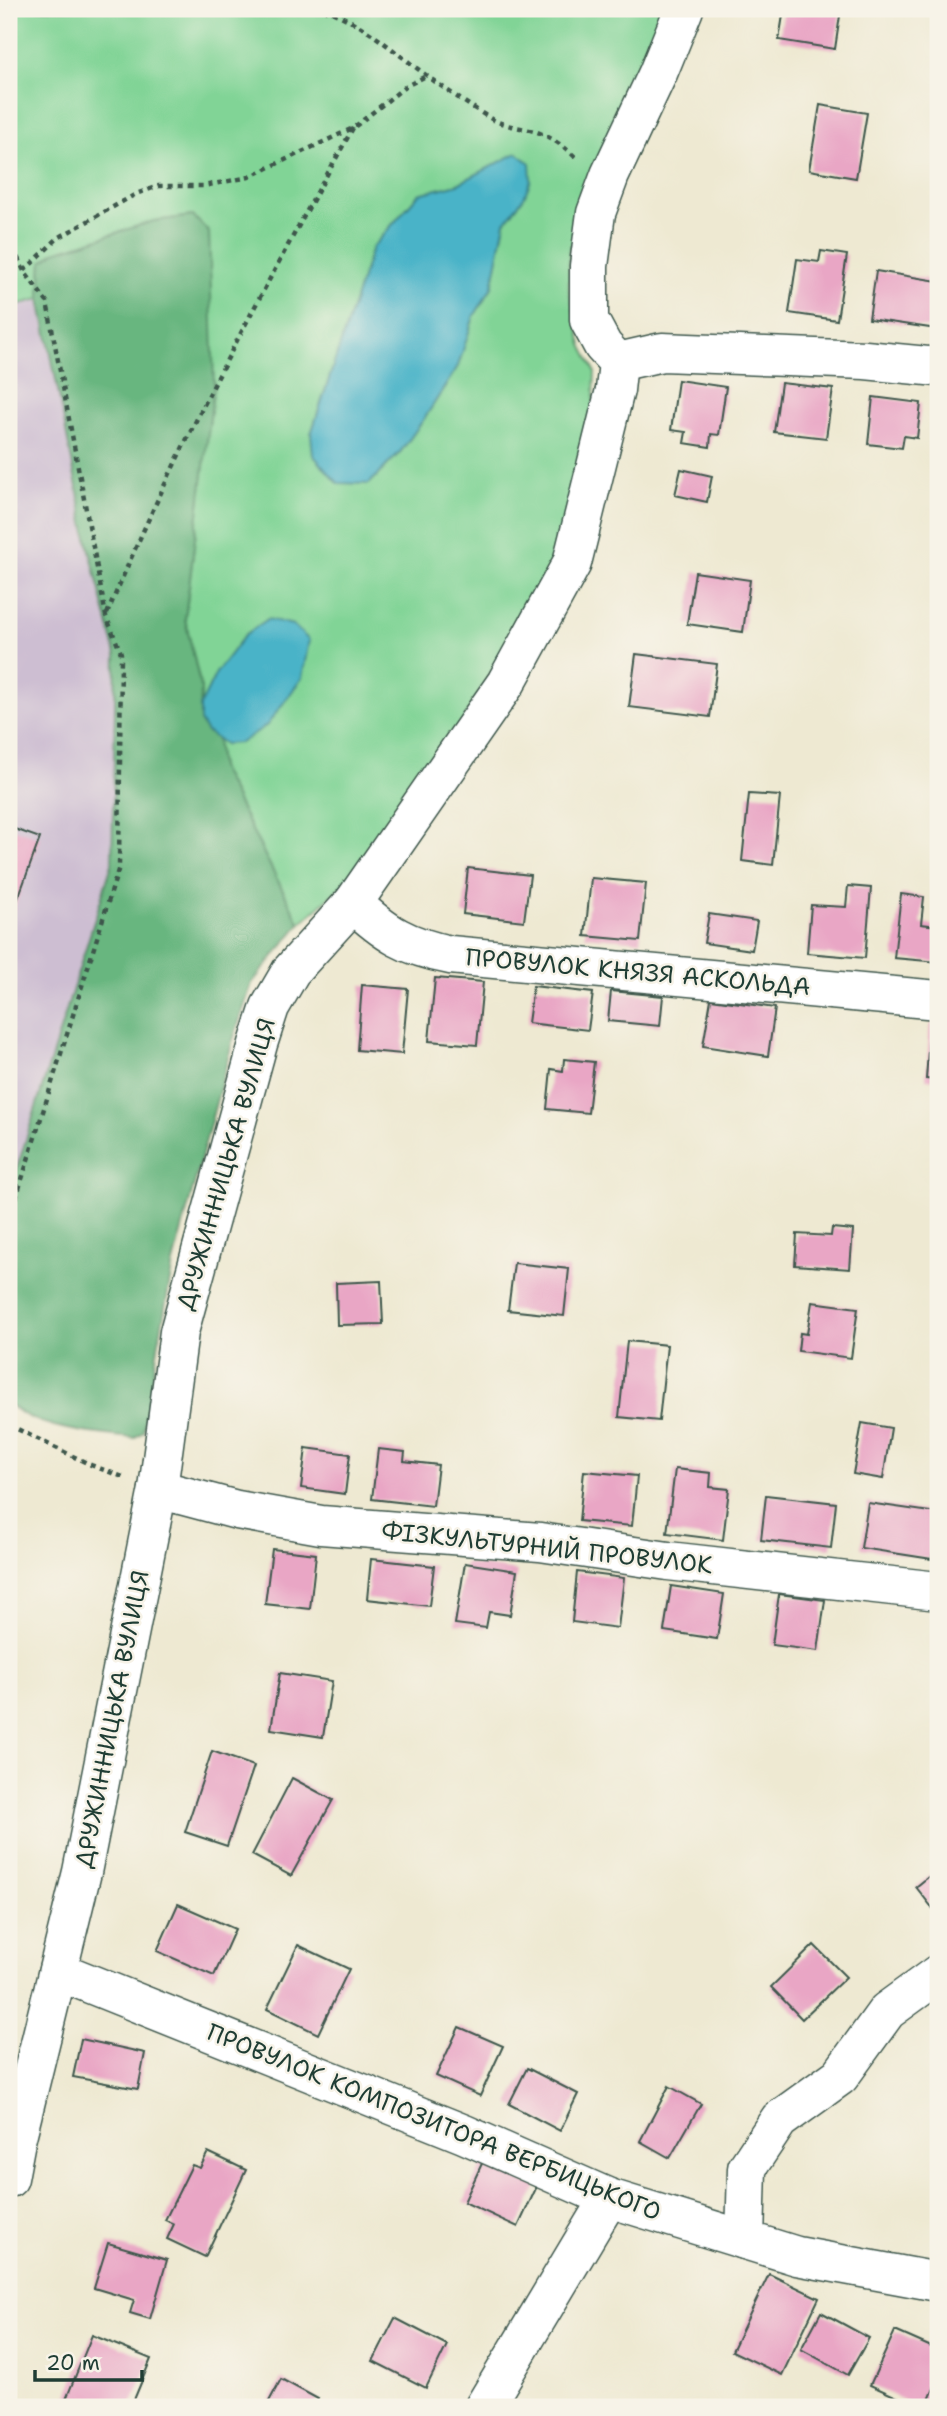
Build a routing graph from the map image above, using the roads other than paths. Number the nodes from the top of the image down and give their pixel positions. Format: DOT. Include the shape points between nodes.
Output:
graph roads {
  1 [pos="684,9"];
  2 [pos="618,362"];
  3 [pos="938,367"];
  4 [pos="353,903"];
  5 [pos="938,1000"];
  6 [pos="158,1489"];
  7 [pos="938,1591"];
  8 [pos="58,1971"];
  9 [pos="938,1974"];
  10 [pos="9,2178"];
  11 [pos="609,2198"];
  12 [pos="745,2240"];
  13 [pos="938,2282"];
  14 [pos="484,2407"];
  1 -- 2 [label="street" via="596,213 589,266 589,320"];
  2 -- 3 [label="street" via="662,352"];
  2 -- 4 [label="street, ДРУЖИННИЦЬКА ВУЛИЦЯ" via="572,564 506,683"];
  4 -- 5 [label="street, ПРОВУЛОК КНЯЗЯ АСКОЛЬДА" via="377,926 418,948 450,955"];
  4 -- 6 [label="street, ДРУЖИННИЦЬКА ВУЛИЦЯ" via="290,971 270,1007 179,1332"];
  6 -- 7 [label="street, ФІЗКУЛЬТУРНИЙ ПРОВУЛОК" via="321,1525 540,1542"];
  6 -- 8 [label="street, ДРУЖИННИЦЬКА ВУЛИЦЯ"];
  8 -- 10 [label="street, ДРУЖИННИЦЬКА ВУЛИЦЯ"];
  8 -- 11 [label="street, ПРОВУЛОК КОМПОЗИТОРА ВЕРБИЦЬКОГО" via="464,2134"];
  9 -- 12 [label="street" via="887,2011 840,2076 779,2120 747,2168"];
  11 -- 12 [label="street, ПРОВУЛОК КОМПОЗИТОРА ВЕРБИЦЬКОГО"];
  11 -- 14 [label="street"];
  12 -- 13 [label="street, ПРОВУЛОК КОМПОЗИТОРА ВЕРБИЦЬКОГО" via="797,2256"];
}
